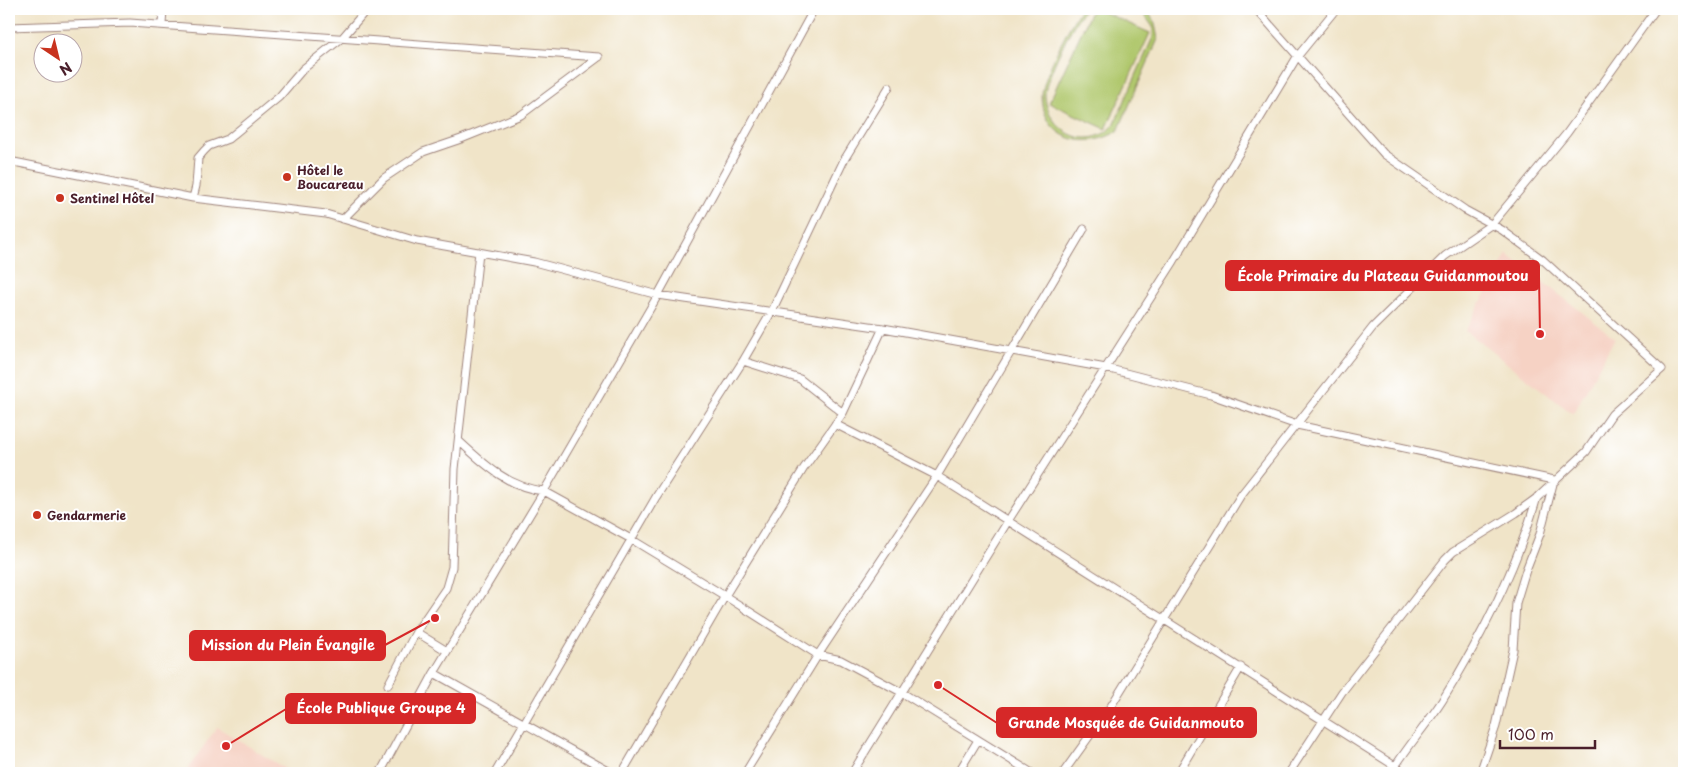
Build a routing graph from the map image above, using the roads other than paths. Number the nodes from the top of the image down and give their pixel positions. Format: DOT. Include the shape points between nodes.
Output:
graph roads {
  1 [pos="163,9"];
  2 [pos="367,9"];
  3 [pos="814,9"];
  4 [pos="1256,9"];
  5 [pos="1336,9"];
  6 [pos="1656,9"];
  7 [pos="162,25"];
  8 [pos="9,26"];
  9 [pos="342,37"];
  10 [pos="1297,57"];
  11 [pos="889,87"];
  12 [pos="9,161"];
  13 [pos="193,198"];
  14 [pos="343,219"];
  15 [pos="1492,224"];
  16 [pos="1084,230"];
  17 [pos="479,252"];
  18 [pos="658,295"];
  19 [pos="772,311"];
  20 [pos="883,328"];
  21 [pos="1010,351"];
  22 [pos="743,361"];
  23 [pos="1106,368"];
  24 [pos="843,413"];
  25 [pos="835,424"];
  26 [pos="1297,425"];
  27 [pos="459,441"];
  28 [pos="937,476"];
  29 [pos="1554,480"];
  30 [pos="544,491"];
  31 [pos="1538,496"];
  32 [pos="1008,521"];
  33 [pos="631,539"];
  34 [pos="725,596"];
  35 [pos="1164,619"];
  36 [pos="416,632"];
  37 [pos="447,651"];
  38 [pos="818,655"];
  39 [pos="1241,667"];
  40 [pos="434,673"];
  41 [pos="388,685"];
  42 [pos="901,692"];
  43 [pos="1323,720"];
  44 [pos="524,724"];
  45 [pos="978,740"];
  46 [pos="1395,766"];
  47 [pos="380,773"];
  48 [pos="495,773"];
  49 [pos="612,773"];
  50 [pos="622,773"];
  51 [pos="745,773"];
  52 [pos="852,773"];
  53 [pos="958,773"];
  54 [pos="1032,773"];
  55 [pos="1063,773"];
  56 [pos="1178,773"];
  57 [pos="1289,773"];
  58 [pos="1391,773"];
  59 [pos="1406,773"];
  60 [pos="1480,773"];
  1 -- 7 [label="street"];
  2 -- 9 [label="street"];
  3 -- 18 [label="street"];
  4 -- 10 [label="street"];
  5 -- 10 [label="street"];
  6 -- 15 [label="street" via="1567,133"];
  7 -- 8 [label="street"];
  7 -- 9 [label="street"];
  9 -- 13 [label="street" via="303,69 234,135 204,151 198,158"];
  9 -- 14 [label="street" via="598,57 522,115 423,152 384,178"];
  10 -- 15 [label="street" via="1384,154 1465,210"];
  10 -- 23 [label="street"];
  11 -- 19 [label="street" via="844,160"];
  12 -- 13 [label="street"];
  13 -- 14 [label="street" via="326,214"];
  14 -- 17 [label="street" via="417,241"];
  15 -- 26 [label="street" via="1445,256 1373,327"];
  15 -- 29 [label="street" via="1543,260 1662,369 1612,414 1586,452"];
  16 -- 21 [label="street"];
  17 -- 18 [label="street" via="534,262"];
  17 -- 27 [label="street"];
  18 -- 19 [label="street"];
  18 -- 30 [label="street"];
  19 -- 20 [label="street"];
  19 -- 22 [label="street"];
  20 -- 21 [label="street"];
  20 -- 24 [label="street"];
  21 -- 23 [label="street"];
  21 -- 28 [label="street"];
  22 -- 24 [label="street" via="800,379"];
  22 -- 33 [label="street"];
  23 -- 26 [label="street" via="1211,395"];
  23 -- 32 [label="street"];
  24 -- 25 [label="street"];
  25 -- 28 [label="street"];
  25 -- 34 [label="street"];
  26 -- 29 [label="street"];
  26 -- 35 [label="street" via="1242,495"];
  27 -- 30 [label="street" via="494,473 528,490"];
  27 -- 36 [label="street" via="449,581"];
  28 -- 32 [label="street"];
  28 -- 38 [label="street"];
  29 -- 31 [label="street"];
  29 -- 60 [label="street" via="1540,534 1516,603 1513,650 1496,726"];
  30 -- 33 [label="street"];
  30 -- 37 [label="street"];
  31 -- 43 [label="street" via="1445,560"];
  31 -- 46 [label="street" via="1496,606 1442,701"];
  32 -- 35 [label="street"];
  32 -- 42 [label="street"];
  33 -- 34 [label="street"];
  33 -- 44 [label="street"];
  34 -- 38 [label="street"];
  34 -- 50 [label="street"];
  35 -- 39 [label="street"];
  35 -- 55 [label="street" via="1111,706"];
  36 -- 37 [label="street"];
  36 -- 41 [label="street"];
  37 -- 40 [label="street"];
  38 -- 42 [label="street" via="841,660"];
  38 -- 51 [label="street"];
  39 -- 43 [label="street"];
  39 -- 56 [label="street"];
  40 -- 44 [label="street"];
  40 -- 47 [label="street"];
  42 -- 45 [label="street"];
  42 -- 52 [label="street"];
  43 -- 46 [label="street"];
  43 -- 57 [label="street"];
  44 -- 48 [label="street"];
  44 -- 49 [label="street"];
  45 -- 53 [label="street"];
  45 -- 54 [label="street"];
  46 -- 58 [label="street"];
  46 -- 59 [label="street"];
}
